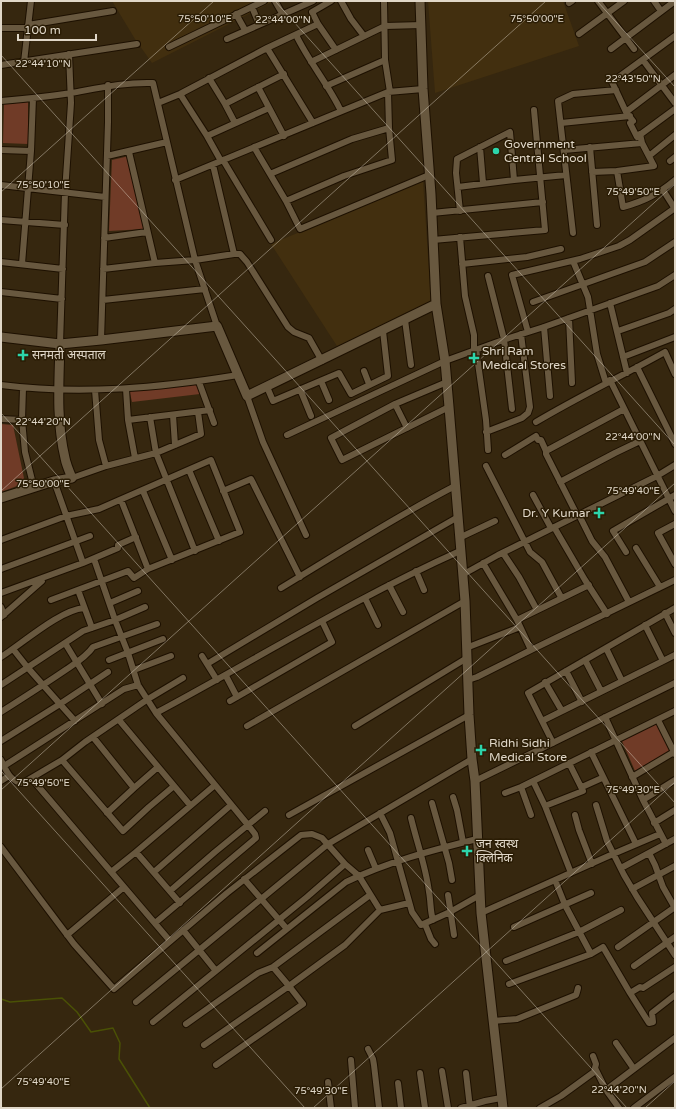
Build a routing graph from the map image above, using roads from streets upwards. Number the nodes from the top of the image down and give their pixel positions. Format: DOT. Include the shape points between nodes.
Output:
graph roads {
  1 [pos="31,1"];
  2 [pos="264,1"];
  3 [pos="275,1"];
  4 [pos="313,1"];
  5 [pos="331,1"];
  6 [pos="341,1"];
  7 [pos="384,1"];
  8 [pos="420,1"];
  9 [pos="598,1"];
  10 [pos="624,1"];
  11 [pos="654,1"];
  12 [pos="675,1"];
  13 [pos="300,4"];
  14 [pos="252,7"];
  15 [pos="113,11"];
  16 [pos="661,11"];
  17 [pos="607,13"];
  18 [pos="236,14"];
  19 [pos="283,15"];
  20 [pos="259,24"];
  21 [pos="318,24"];
  22 [pos="422,25"];
  23 [pos="385,26"];
  24 [pos="28,27"];
  25 [pos="1,28"];
  26 [pos="245,30"];
  27 [pos="580,34"];
  28 [pos="296,35"];
  29 [pos="364,36"];
  30 [pos="675,36"];
  31 [pos="625,38"];
  32 [pos="227,39"];
  33 [pos="137,44"];
  34 [pos="169,47"];
  35 [pos="267,48"];
  36 [pos="611,49"];
  37 [pos="634,49"];
  38 [pos="336,50"];
  39 [pos="69,54"];
  40 [pos="386,60"];
  41 [pos="642,60"];
  42 [pos="24,62"];
  43 [pos="311,62"];
  44 [pos="1,65"];
  45 [pos="284,74"];
  46 [pos="675,75"];
  47 [pos="208,78"];
  48 [pos="108,85"];
  49 [pos="661,85"];
  50 [pos="326,86"];
  51 [pos="258,87"];
  52 [pos="423,90"];
  53 [pos="616,90"];
  54 [pos="389,92"];
  55 [pos="71,93"];
  56 [pos="180,94"];
  57 [pos="33,98"];
  58 [pos="1,101"];
  59 [pos="158,103"];
  60 [pos="675,103"];
  61 [pos="225,104"];
  62 [pos="269,108"];
  63 [pos="675,109"];
  64 [pos="534,110"];
  65 [pos="341,111"];
  66 [pos="628,114"];
  67 [pos="235,123"];
  68 [pos="313,123"];
  69 [pos="561,123"];
  70 [pos="388,128"];
  71 [pos="640,134"];
  72 [pos="675,135"];
  73 [pos="207,136"];
  74 [pos="284,136"];
  75 [pos="167,142"];
  76 [pos="642,143"];
  77 [pos="254,147"];
  78 [pos="590,147"];
  79 [pos="480,148"];
  80 [pos="1,150"];
  81 [pos="564,150"];
  82 [pos="31,151"];
  83 [pos="129,152"];
  84 [pos="107,156"];
  85 [pos="649,156"];
  86 [pos="222,161"];
  87 [pos="213,165"];
  88 [pos="617,171"];
  89 [pos="592,172"];
  90 [pos="270,174"];
  91 [pos="429,175"];
  92 [pos="566,175"];
  93 [pos="540,178"];
  94 [pos="175,180"];
  95 [pos="514,180"];
  96 [pos="675,180"];
  97 [pos="483,183"];
  98 [pos="1,184"];
  99 [pos="28,187"];
  100 [pos="458,187"];
  101 [pos="662,190"];
  102 [pos="65,192"];
  103 [pos="105,197"];
  104 [pos="286,201"];
  105 [pos="543,202"];
  106 [pos="675,208"];
  107 [pos="460,210"];
  108 [pos="432,213"];
  109 [pos="1,220"];
  110 [pos="25,223"];
  111 [pos="597,225"];
  112 [pos="65,226"];
  113 [pos="147,232"];
  114 [pos="572,233"];
  115 [pos="460,237"];
  116 [pos="104,238"];
  117 [pos="271,240"];
  118 [pos="433,240"];
  119 [pos="675,242"];
  120 [pos="561,249"];
  121 [pos="234,254"];
  122 [pos="195,260"];
  123 [pos="573,261"];
  124 [pos="1,262"];
  125 [pos="155,263"];
  126 [pos="22,264"];
  127 [pos="462,264"];
  128 [pos="63,269"];
  129 [pos="103,269"];
  130 [pos="675,275"];
  131 [pos="488,276"];
  132 [pos="583,285"];
  133 [pos="205,289"];
  134 [pos="1,292"];
  135 [pos="62,299"];
  136 [pos="103,300"];
  137 [pos="534,302"];
  138 [pos="610,303"];
  139 [pos="436,304"];
  140 [pos="675,309"];
  141 [pos="590,310"];
  142 [pos="569,318"];
  143 [pos="405,320"];
  144 [pos="217,326"];
  145 [pos="544,327"];
  146 [pos="618,330"];
  147 [pos="383,331"];
  148 [pos="525,333"];
  149 [pos="1,337"];
  150 [pos="675,337"];
  151 [pos="504,339"];
  152 [pos="101,340"];
  153 [pos="60,344"];
  154 [pos="475,349"];
  155 [pos="623,357"];
  156 [pos="322,360"];
  157 [pos="445,362"];
  158 [pos="411,364"];
  159 [pos="637,367"];
  160 [pos="364,371"];
  161 [pos="628,373"];
  162 [pos="675,374"];
  163 [pos="238,375"];
  164 [pos="321,381"];
  165 [pos="199,382"];
  166 [pos="447,382"];
  167 [pos="608,382"];
  168 [pos="572,383"];
  169 [pos="369,384"];
  170 [pos="1,385"];
  171 [pos="267,387"];
  172 [pos="24,388"];
  173 [pos="126,389"];
  174 [pos="300,389"];
  175 [pos="59,390"];
  176 [pos="95,390"];
  177 [pos="247,396"];
  178 [pos="550,396"];
  179 [pos="329,400"];
  180 [pos="395,404"];
  181 [pos="449,407"];
  182 [pos="512,409"];
  183 [pos="624,409"];
  184 [pos="210,410"];
  185 [pos="198,412"];
  186 [pos="173,415"];
  187 [pos="311,416"];
  188 [pos="150,417"];
  189 [pos="1,419"];
  190 [pos="22,420"];
  191 [pos="128,420"];
  192 [pos="536,422"];
  193 [pos="214,423"];
  194 [pos="407,428"];
  195 [pos="486,432"];
  196 [pos="287,435"];
  197 [pos="640,442"];
  198 [pos="675,444"];
  199 [pos="175,445"];
  200 [pos="488,450"];
  201 [pos="546,451"];
  202 [pos="156,453"];
  203 [pos="505,455"];
  204 [pos="135,458"];
  205 [pos="675,465"];
  206 [pos="106,466"];
  207 [pos="486,466"];
  208 [pos="188,470"];
  209 [pos="656,476"];
  210 [pos="72,478"];
  211 [pos="168,480"];
  212 [pos="54,481"];
  213 [pos="560,482"];
  214 [pos="455,486"];
  215 [pos="34,488"];
  216 [pos="143,491"];
  217 [pos="223,491"];
  218 [pos="533,495"];
  219 [pos="675,495"];
  220 [pos="1,498"];
  221 [pos="668,499"];
  222 [pos="120,500"];
  223 [pos="675,511"];
  224 [pos="578,515"];
  225 [pos="66,516"];
  226 [pos="458,518"];
  227 [pos="495,520"];
  228 [pos="675,524"];
  229 [pos="553,528"];
  230 [pos="306,535"];
  231 [pos="90,536"];
  232 [pos="136,537"];
  233 [pos="460,538"];
  234 [pos="1,540"];
  235 [pos="219,541"];
  236 [pos="75,542"];
  237 [pos="525,542"];
  238 [pos="636,548"];
  239 [pos="195,551"];
  240 [pos="460,551"];
  241 [pos="503,552"];
  242 [pos="626,552"];
  243 [pos="94,559"];
  244 [pos="172,560"];
  245 [pos="483,563"];
  246 [pos="83,564"];
  247 [pos="675,564"];
  248 [pos="148,569"];
  249 [pos="1,570"];
  250 [pos="416,571"];
  251 [pos="462,574"];
  252 [pos="300,577"];
  253 [pos="45,578"];
  254 [pos="675,580"];
  255 [pos="102,581"];
  256 [pos="389,585"];
  257 [pos="589,585"];
  258 [pos="660,587"];
  259 [pos="281,588"];
  260 [pos="78,590"];
  261 [pos="424,590"];
  262 [pos="138,591"];
  263 [pos="1,593"];
  264 [pos="365,598"];
  265 [pos="562,598"];
  266 [pos="50,600"];
  267 [pos="465,601"];
  268 [pos="629,602"];
  269 [pos="110,603"];
  270 [pos="1,607"];
  271 [pos="145,607"];
  272 [pos="84,608"];
  273 [pos="675,608"];
  274 [pos="537,610"];
  275 [pos="403,612"];
  276 [pos="665,613"];
  277 [pos="607,614"];
  278 [pos="2,616"];
  279 [pos="115,620"];
  280 [pos="517,620"];
  281 [pos="322,621"];
  282 [pos="156,624"];
  283 [pos="378,625"];
  284 [pos="645,625"];
  285 [pos="520,627"];
  286 [pos="92,628"];
  287 [pos="675,631"];
  288 [pos="122,636"];
  289 [pos="163,639"];
  290 [pos="65,643"];
  291 [pos="466,648"];
  292 [pos="606,648"];
  293 [pos="13,649"];
  294 [pos="531,650"];
  295 [pos="128,653"];
  296 [pos="675,655"];
  297 [pos="171,656"];
  298 [pos="202,656"];
  299 [pos="1,657"];
  300 [pos="467,658"];
  301 [pos="108,660"];
  302 [pos="585,660"];
  303 [pos="663,661"];
  304 [pos="76,662"];
  305 [pos="208,664"];
  306 [pos="28,668"];
  307 [pos="134,670"];
  308 [pos="566,671"];
  309 [pos="108,672"];
  310 [pos="226,676"];
  311 [pos="183,678"];
  312 [pos="217,680"];
  313 [pos="468,680"];
  314 [pos="622,681"];
  315 [pos="545,682"];
  316 [pos="675,683"];
  317 [pos="89,684"];
  318 [pos="1,685"];
  319 [pos="138,685"];
  320 [pos="43,686"];
  321 [pos="601,691"];
  322 [pos="237,697"];
  323 [pos="148,699"];
  324 [pos="230,701"];
  325 [pos="582,702"];
  326 [pos="60,704"];
  327 [pos="102,704"];
  328 [pos="562,711"];
  329 [pos="675,711"];
  330 [pos="1,712"];
  331 [pos="156,713"];
  332 [pos="469,715"];
  333 [pos="605,716"];
  334 [pos="119,720"];
  335 [pos="658,720"];
  336 [pos="542,721"];
  337 [pos="74,722"];
  338 [pos="248,726"];
  339 [pos="355,726"];
  340 [pos="93,737"];
  341 [pos="1,741"];
  342 [pos="615,741"];
  343 [pos="553,743"];
  344 [pos="591,752"];
  345 [pos="674,753"];
  346 [pos="472,759"];
  347 [pos="1,760"];
  348 [pos="62,760"];
  349 [pos="569,763"];
  350 [pos="4,766"];
  351 [pos="158,767"];
  352 [pos="9,776"];
  353 [pos="632,777"];
  354 [pos="602,778"];
  355 [pos="32,779"];
  356 [pos="474,780"];
  357 [pos="675,780"];
  358 [pos="533,781"];
  359 [pos="1,782"];
  360 [pos="174,786"];
  361 [pos="215,786"];
  362 [pos="521,787"];
  363 [pos="582,787"];
  364 [pos="134,788"];
  365 [pos="505,793"];
  366 [pos="453,797"];
  367 [pos="642,800"];
  368 [pos="432,803"];
  369 [pos="190,805"];
  370 [pos="231,805"];
  371 [pos="596,805"];
  372 [pos="545,806"];
  373 [pos="675,810"];
  374 [pos="265,811"];
  375 [pos="107,813"];
  376 [pos="380,813"];
  377 [pos="289,815"];
  378 [pos="532,815"];
  379 [pos="575,815"];
  380 [pos="411,818"];
  381 [pos="654,823"];
  382 [pos="248,825"];
  383 [pos="660,834"];
  384 [pos="477,839"];
  385 [pos="675,840"];
  386 [pos="463,842"];
  387 [pos="328,844"];
  388 [pos="636,844"];
  389 [pos="666,844"];
  390 [pos="1,847"];
  391 [pos="444,847"];
  392 [pos="368,850"];
  393 [pos="136,852"];
  394 [pos="649,853"];
  395 [pos="421,854"];
  396 [pos="613,854"];
  397 [pos="398,862"];
  398 [pos="345,864"];
  399 [pos="592,864"];
  400 [pos="675,866"];
  401 [pos="621,868"];
  402 [pos="376,869"];
  403 [pos="111,872"];
  404 [pos="154,872"];
  405 [pos="570,873"];
  406 [pos="658,875"];
  407 [pos="359,876"];
  408 [pos="244,879"];
  409 [pos="452,880"];
  410 [pos="554,880"];
  411 [pos="124,887"];
  412 [pos="632,888"];
  413 [pos="170,891"];
  414 [pos="591,893"];
  415 [pos="370,895"];
  416 [pos="448,895"];
  417 [pos="480,895"];
  418 [pos="261,899"];
  419 [pos="180,903"];
  420 [pos="409,903"];
  421 [pos="565,905"];
  422 [pos="675,907"];
  423 [pos="380,910"];
  424 [pos="621,910"];
  425 [pos="450,912"];
  426 [pos="481,913"];
  427 [pos="278,919"];
  428 [pos="433,920"];
  429 [pos="653,922"];
  430 [pos="155,924"];
  431 [pos="425,924"];
  432 [pos="514,927"];
  433 [pos="287,929"];
  434 [pos="183,930"];
  435 [pos="579,932"];
  436 [pos="67,935"];
  437 [pos="454,935"];
  438 [pos="675,937"];
  439 [pos="170,941"];
  440 [pos="666,943"];
  441 [pos="435,944"];
  442 [pos="618,947"];
  443 [pos="198,950"];
  444 [pos="257,953"];
  445 [pos="591,954"];
  446 [pos="675,954"];
  447 [pos="506,960"];
  448 [pos="634,966"];
  449 [pos="274,967"];
  450 [pos="675,967"];
  451 [pos="216,971"];
  452 [pos="509,984"];
  453 [pos="288,986"];
  454 [pos="578,988"];
  455 [pos="630,993"];
  456 [pos="675,995"];
  457 [pos="136,1002"];
  458 [pos="493,1021"];
  459 [pos="153,1022"];
  460 [pos="186,1024"];
  461 [pos="674,1042"];
  462 [pos="616,1043"];
  463 [pos="204,1045"];
  464 [pos="368,1049"];
  465 [pos="593,1056"];
  466 [pos="351,1060"];
  467 [pos="216,1065"];
  468 [pos="596,1068"];
  469 [pos="634,1069"];
  470 [pos="442,1071"];
  471 [pos="420,1073"];
  472 [pos="466,1073"];
  473 [pos="675,1077"];
  474 [pos="328,1082"];
  475 [pos="398,1083"];
  476 [pos="606,1090"];
  477 [pos="501,1098"];
  478 [pos="470,1107"];
  479 [pos="331,1108"];
  480 [pos="355,1108"];
  481 [pos="379,1108"];
  482 [pos="401,1108"];
  483 [pos="425,1108"];
  484 [pos="448,1108"];
  485 [pos="461,1108"];
  486 [pos="503,1108"];
  487 [pos="540,1108"];
  488 [pos="618,1108"];
  489 [pos="634,1108"];
  1 -- 24 [label="street"];
  2 -- 14 [label="street"];
  3 -- 19 [label="street"];
  4 -- 13 [label="street"];
  5 -- 21 [label="street" via="312,12"];
  6 -- 29 [label="street"];
  7 -- 23 [label="street"];
  8 -- 22 [label="street"];
  9 -- 17 [label="street"];
  10 -- 17 [label="street"];
  11 -- 16 [label="street"];
  12 -- 16 [label="street"];
  13 -- 19 [label="street"];
  14 -- 18 [label="street"];
  14 -- 20 [label="street"];
  15 -- 24 [label="street"];
  16 -- 31 [label="street"];
  17 -- 27 [label="street"];
  17 -- 31 [label="street"];
  18 -- 26 [label="street"];
  18 -- 34 [label="street"];
  19 -- 20 [label="street"];
  20 -- 26 [label="street"];
  21 -- 28 [label="street"];
  21 -- 38 [label="street"];
  22 -- 23 [label="street"];
  22 -- 52 [label="street"];
  23 -- 29 [label="street"];
  23 -- 40 [label="street"];
  24 -- 25 [label="street"];
  24 -- 42 [label="street"];
  26 -- 32 [label="street"];
  28 -- 35 [label="street"];
  28 -- 43 [label="street"];
  29 -- 38 [label="street"];
  30 -- 41 [label="street"];
  31 -- 36 [label="street"];
  31 -- 37 [label="street"];
  33 -- 39 [label="street"];
  35 -- 45 [label="street"];
  35 -- 47 [label="street"];
  38 -- 43 [label="street"];
  39 -- 42 [label="street"];
  39 -- 55 [label="street"];
  40 -- 50 [label="street"];
  40 -- 54 [label="street"];
  41 -- 49 [label="street"];
  41 -- 53 [label="street" via="612,82"];
  42 -- 44 [label="street"];
  43 -- 50 [label="street"];
  45 -- 51 [label="street"];
  45 -- 68 [label="street"];
  46 -- 49 [label="street"];
  47 -- 56 [label="street"];
  47 -- 61 [label="street"];
  48 -- 55 [label="street"];
  48 -- 59 [label="street" via="154,83"];
  48 -- 84 [label="street"];
  49 -- 60 [label="street"];
  49 -- 66 [label="street"];
  50 -- 65 [label="street"];
  51 -- 61 [label="street"];
  51 -- 62 [label="street"];
  52 -- 54 [label="street"];
  52 -- 91 [label="street"];
  53 -- 66 [label="street"];
  53 -- 69 [label="street" via="573,94 558,101"];
  54 -- 65 [label="street"];
  54 -- 70 [label="street"];
  55 -- 57 [label="street"];
  55 -- 102 [label="street"];
  56 -- 59 [label="street"];
  56 -- 73 [label="street"];
  57 -- 58 [label="street"];
  57 -- 82 [label="street"];
  59 -- 75 [label="street"];
  61 -- 67 [label="street"];
  62 -- 67 [label="street"];
  62 -- 74 [label="street"];
  63 -- 71 [label="street"];
  64 -- 93 [label="street"];
  65 -- 68 [label="street"];
  66 -- 69 [label="street"];
  66 -- 71 [label="street" via="633,121 630,123 637,137"];
  67 -- 73 [label="street"];
  68 -- 74 [label="street"];
  69 -- 81 [label="street"];
  70 -- 90 [label="street" via="352,139"];
  70 -- 104 [label="street" via="392,160 344,176"];
  71 -- 76 [label="street"];
  72 -- 85 [label="street"];
  73 -- 86 [label="street"];
  74 -- 77 [label="street"];
  75 -- 83 [label="street"];
  75 -- 94 [label="street"];
  76 -- 78 [label="street"];
  76 -- 85 [label="street"];
  77 -- 86 [label="street"];
  77 -- 90 [label="street"];
  78 -- 81 [label="street"];
  78 -- 89 [label="street"];
  79 -- 95 [label="street" via="510,132"];
  79 -- 97 [label="street"];
  79 -- 100 [label="street" via="457,159"];
  80 -- 82 [label="street"];
  81 -- 92 [label="street"];
  82 -- 99 [label="street"];
  83 -- 84 [label="street"];
  83 -- 113 [label="street"];
  84 -- 103 [label="street"];
  85 -- 88 [label="street" via="654,166"];
  86 -- 87 [label="street"];
  86 -- 117 [label="street"];
  87 -- 94 [label="street"];
  87 -- 121 [label="street"];
  88 -- 89 [label="street"];
  88 -- 101 [label="street" via="623,207 646,200"];
  89 -- 111 [label="street"];
  90 -- 104 [label="street"];
  91 -- 104 [label="street" via="300,229"];
  91 -- 108 [label="street"];
  92 -- 93 [label="street"];
  92 -- 114 [label="street"];
  93 -- 95 [label="street"];
  93 -- 105 [label="street"];
  94 -- 122 [label="street"];
  95 -- 97 [label="street"];
  96 -- 101 [label="street"];
  97 -- 100 [label="street"];
  98 -- 99 [label="street"];
  99 -- 102 [label="street"];
  99 -- 110 [label="street"];
  100 -- 107 [label="street"];
  101 -- 106 [label="street"];
  102 -- 103 [label="street"];
  102 -- 112 [label="street"];
  103 -- 116 [label="street"];
  105 -- 107 [label="street"];
  105 -- 115 [label="street" via="545,230"];
  106 -- 123 [label="street" via="619,246"];
  107 -- 108 [label="street"];
  108 -- 118 [label="street"];
  109 -- 110 [label="street"];
  110 -- 112 [label="street"];
  110 -- 126 [label="street"];
  112 -- 128 [label="street"];
  113 -- 116 [label="street"];
  113 -- 125 [label="street"];
  115 -- 118 [label="street"];
  115 -- 127 [label="street"];
  116 -- 129 [label="street"];
  118 -- 139 [label="street"];
  119 -- 132 [label="street" via="645,262"];
  120 -- 127 [label="street" via="516,259"];
  121 -- 122 [label="street"];
  121 -- 156 [label="street" via="242,256 288,327 309,338"];
  122 -- 125 [label="street"];
  122 -- 133 [label="street"];
  123 -- 132 [label="street"];
  123 -- 148 [label="street" via="512,275"];
  124 -- 126 [label="street"];
  125 -- 129 [label="street"];
  126 -- 128 [label="street"];
  127 -- 154 [label="street"];
  128 -- 135 [label="street"];
  129 -- 136 [label="street"];
  130 -- 138 [label="street" via="658,286"];
  131 -- 151 [label="street"];
  132 -- 137 [label="street"];
  132 -- 141 [label="street"];
  133 -- 136 [label="street"];
  133 -- 144 [label="street"];
  134 -- 135 [label="street"];
  135 -- 153 [label="street"];
  136 -- 152 [label="street"];
  138 -- 141 [label="street"];
  138 -- 146 [label="street"];
  139 -- 143 [label="street"];
  139 -- 157 [label="street"];
  140 -- 146 [label="street" via="670,314"];
  141 -- 142 [label="street"];
  141 -- 167 [label="street" via="596,354"];
  142 -- 145 [label="street"];
  142 -- 168 [label="street"];
  143 -- 147 [label="street"];
  143 -- 158 [label="street"];
  144 -- 152 [label="street"];
  144 -- 163 [label="street"];
  145 -- 148 [label="street"];
  145 -- 178 [label="street"];
  146 -- 155 [label="street"];
  147 -- 156 [label="street"];
  147 -- 169 [label="street" via="388,376"];
  148 -- 151 [label="street"];
  148 -- 195 [label="street" via="530,407 528,413 522,418"];
  149 -- 153 [label="street"];
  150 -- 155 [label="street"];
  151 -- 154 [label="street"];
  151 -- 182 [label="street"];
  152 -- 153 [label="street"];
  153 -- 175 [label="street"];
  154 -- 157 [label="street"];
  154 -- 195 [label="street"];
  155 -- 161 [label="street"];
  156 -- 171 [label="street"];
  157 -- 166 [label="street"];
  157 -- 196 [label="street"];
  159 -- 161 [label="street"];
  159 -- 162 [label="street" via="665,352"];
  159 -- 198 [label="street"];
  160 -- 169 [label="street"];
  161 -- 167 [label="street"];
  163 -- 165 [label="street"];
  163 -- 177 [label="street"];
  164 -- 169 [label="street" via="339,373 351,394"];
  164 -- 174 [label="street"];
  164 -- 179 [label="street"];
  165 -- 173 [label="street"];
  165 -- 184 [label="street"];
  166 -- 180 [label="street"];
  166 -- 181 [label="street"];
  167 -- 183 [label="street"];
  167 -- 192 [label="street"];
  170 -- 172 [label="street"];
  171 -- 174 [label="street" via="273,401"];
  171 -- 177 [label="street"];
  172 -- 175 [label="street"];
  172 -- 190 [label="street"];
  173 -- 176 [label="street"];
  173 -- 191 [label="street"];
  174 -- 187 [label="street"];
  175 -- 176 [label="street"];
  175 -- 210 [label="street" via="61,436"];
  176 -- 206 [label="street" via="99,440"];
  177 -- 230 [label="street" via="263,442"];
  180 -- 194 [label="street"];
  180 -- 194 [label="street" via="331,438 342,460"];
  181 -- 194 [label="street"];
  181 -- 214 [label="street"];
  183 -- 197 [label="street"];
  183 -- 201 [label="street"];
  184 -- 185 [label="street"];
  184 -- 193 [label="street"];
  185 -- 186 [label="street"];
  185 -- 199 [label="street" via="201,434"];
  186 -- 188 [label="street"];
  186 -- 199 [label="street"];
  188 -- 191 [label="street"];
  188 -- 202 [label="street"];
  189 -- 190 [label="street"];
  190 -- 215 [label="street" via="25,452"];
  191 -- 204 [label="street"];
  195 -- 200 [label="street"];
  197 -- 209 [label="street"];
  197 -- 213 [label="street"];
  199 -- 202 [label="street"];
  201 -- 203 [label="street" via="536,436"];
  201 -- 213 [label="street"];
  202 -- 204 [label="street"];
  202 -- 211 [label="street"];
  204 -- 206 [label="street"];
  205 -- 209 [label="street"];
  206 -- 210 [label="street"];
  207 -- 237 [label="street"];
  208 -- 211 [label="street"];
  208 -- 217 [label="street" via="211,460"];
  208 -- 235 [label="street"];
  209 -- 221 [label="street"];
  209 -- 224 [label="street"];
  210 -- 212 [label="street"];
  211 -- 216 [label="street"];
  211 -- 239 [label="street"];
  212 -- 215 [label="street"];
  212 -- 225 [label="street"];
  213 -- 224 [label="street"];
  214 -- 226 [label="street"];
  214 -- 252 [label="street" via="358,540"];
  215 -- 220 [label="street"];
  216 -- 222 [label="street"];
  216 -- 244 [label="street"];
  217 -- 235 [label="street" via="240,532"];
  217 -- 252 [label="street" via="251,479"];
  218 -- 229 [label="street"];
  219 -- 221 [label="street"];
  221 -- 223 [label="street"];
  221 -- 242 [label="street" via="613,531"];
  222 -- 225 [label="street" via="99,509"];
  222 -- 232 [label="street"];
  224 -- 229 [label="street"];
  224 -- 268 [label="street" via="592,541 605,557"];
  225 -- 234 [label="street"];
  225 -- 236 [label="street"];
  226 -- 233 [label="street"];
  226 -- 305 [label="street" via="317,598"];
  227 -- 233 [label="street"];
  228 -- 247 [label="street" via="658,533"];
  229 -- 237 [label="street"];
  229 -- 257 [label="street"];
  231 -- 236 [label="street"];
  232 -- 243 [label="street"];
  232 -- 248 [label="street"];
  233 -- 240 [label="street"];
  235 -- 239 [label="street"];
  236 -- 246 [label="street"];
  236 -- 249 [label="street"];
  237 -- 241 [label="street"];
  237 -- 265 [label="street" via="532,554 542,562"];
  238 -- 258 [label="street"];
  239 -- 244 [label="street"];
  240 -- 250 [label="street"];
  240 -- 251 [label="street"];
  241 -- 245 [label="street"];
  241 -- 274 [label="street"];
  243 -- 246 [label="street"];
  243 -- 255 [label="street"];
  244 -- 248 [label="street"];
  245 -- 251 [label="street"];
  245 -- 280 [label="street"];
  246 -- 253 [label="street"];
  248 -- 255 [label="street" via="134,578 128,571"];
  250 -- 256 [label="street"];
  250 -- 261 [label="street"];
  251 -- 267 [label="street"];
  252 -- 259 [label="street"];
  253 -- 263 [label="street"];
  253 -- 278 [label="street"];
  254 -- 258 [label="street"];
  255 -- 260 [label="street"];
  255 -- 269 [label="street"];
  256 -- 264 [label="street"];
  256 -- 275 [label="street"];
  257 -- 265 [label="street"];
  257 -- 277 [label="street"];
  258 -- 268 [label="street"];
  260 -- 266 [label="street"];
  260 -- 272 [label="street"];
  262 -- 269 [label="street"];
  264 -- 281 [label="street"];
  264 -- 283 [label="street"];
  265 -- 274 [label="street"];
  267 -- 291 [label="street"];
  267 -- 338 [label="street"];
  268 -- 277 [label="street"];
  269 -- 279 [label="street"];
  270 -- 278 [label="street"];
  271 -- 279 [label="street"];
  272 -- 286 [label="street"];
  272 -- 293 [label="street" via="64,614"];
  273 -- 276 [label="street"];
  274 -- 280 [label="street"];
  276 -- 284 [label="street"];
  276 -- 287 [label="street"];
  277 -- 294 [label="street"];
  279 -- 286 [label="street"];
  279 -- 288 [label="street"];
  280 -- 285 [label="street"];
  281 -- 310 [label="street"];
  281 -- 322 [label="street" via="332,642"];
  282 -- 288 [label="street"];
  284 -- 292 [label="street"];
  284 -- 303 [label="street"];
  285 -- 291 [label="street"];
  285 -- 294 [label="street"];
  286 -- 290 [label="street"];
  288 -- 295 [label="street"];
  288 -- 304 [label="street" via="93,647"];
  289 -- 295 [label="street"];
  290 -- 304 [label="street"];
  290 -- 306 [label="street"];
  291 -- 300 [label="street"];
  292 -- 302 [label="street"];
  292 -- 314 [label="street"];
  293 -- 299 [label="street"];
  293 -- 306 [label="street"];
  294 -- 313 [label="street"];
  295 -- 301 [label="street"];
  295 -- 307 [label="street"];
  296 -- 303 [label="street"];
  297 -- 307 [label="street"];
  298 -- 305 [label="street"];
  300 -- 313 [label="street"];
  300 -- 339 [label="street"];
  302 -- 308 [label="street"];
  302 -- 321 [label="street"];
  303 -- 314 [label="street"];
  304 -- 317 [label="street"];
  304 -- 320 [label="street"];
  305 -- 312 [label="street"];
  306 -- 318 [label="street"];
  306 -- 320 [label="street"];
  307 -- 319 [label="street"];
  308 -- 315 [label="street"];
  308 -- 325 [label="street"];
  309 -- 317 [label="street"];
  310 -- 312 [label="street"];
  310 -- 322 [label="street"];
  311 -- 323 [label="street"];
  312 -- 331 [label="street"];
  313 -- 332 [label="street"];
  314 -- 321 [label="street"];
  315 -- 328 [label="street"];
  315 -- 336 [label="street" via="528,693"];
  316 -- 333 [label="street"];
  317 -- 326 [label="street"];
  317 -- 327 [label="street"];
  319 -- 323 [label="street"];
  319 -- 327 [label="street" via="124,689"];
  320 -- 326 [label="street"];
  320 -- 330 [label="street"];
  321 -- 325 [label="street"];
  322 -- 324 [label="street"];
  323 -- 331 [label="street"];
  323 -- 334 [label="street"];
  325 -- 328 [label="street"];
  326 -- 337 [label="street"];
  326 -- 341 [label="street"];
  327 -- 337 [label="street"];
  328 -- 336 [label="street"];
  329 -- 335 [label="street"];
  331 -- 361 [label="street"];
  332 -- 346 [label="street"];
  332 -- 377 [label="street"];
  333 -- 342 [label="street"];
  333 -- 343 [label="street"];
  334 -- 340 [label="street"];
  334 -- 351 [label="street"];
  335 -- 342 [label="street"];
  335 -- 345 [label="street"];
  336 -- 343 [label="street"];
  337 -- 350 [label="street"];
  340 -- 348 [label="street"];
  340 -- 364 [label="street"];
  342 -- 344 [label="street"];
  342 -- 353 [label="street"];
  343 -- 356 [label="street"];
  344 -- 349 [label="street"];
  344 -- 354 [label="street"];
  345 -- 353 [label="street"];
  346 -- 356 [label="street"];
  346 -- 376 [label="street"];
  347 -- 350 [label="street"];
  348 -- 355 [label="street"];
  348 -- 375 [label="street"];
  349 -- 358 [label="street"];
  349 -- 363 [label="street"];
  350 -- 352 [label="street"];
  351 -- 360 [label="street"];
  351 -- 364 [label="street"];
  352 -- 355 [label="street" via="20,783"];
  352 -- 359 [label="street"];
  353 -- 367 [label="street"];
  354 -- 363 [label="street"];
  354 -- 388 [label="street"];
  355 -- 403 [label="street"];
  356 -- 384 [label="street"];
  357 -- 367 [label="street"];
  358 -- 362 [label="street"];
  358 -- 372 [label="street"];
  360 -- 369 [label="street"];
  360 -- 375 [label="street" via="123,831"];
  361 -- 369 [label="street"];
  361 -- 370 [label="street"];
  362 -- 365 [label="street"];
  362 -- 378 [label="street"];
  363 -- 372 [label="street" via="583,791"];
  364 -- 375 [label="street"];
  366 -- 386 [label="street"];
  367 -- 381 [label="street"];
  368 -- 391 [label="street"];
  369 -- 393 [label="street"];
  370 -- 382 [label="street"];
  370 -- 404 [label="street"];
  371 -- 396 [label="street"];
  372 -- 405 [label="street"];
  373 -- 381 [label="street"];
  374 -- 382 [label="street"];
  376 -- 387 [label="street"];
  376 -- 397 [label="street" via="390,833"];
  379 -- 399 [label="street"];
  380 -- 395 [label="street"];
  381 -- 383 [label="street"];
  382 -- 413 [label="street"];
  382 -- 419 [label="street" via="255,834 254,841"];
  383 -- 388 [label="street"];
  383 -- 389 [label="street"];
  384 -- 386 [label="street"];
  384 -- 417 [label="street"];
  385 -- 389 [label="street"];
  386 -- 391 [label="street"];
  387 -- 398 [label="street"];
  387 -- 408 [label="street" via="312,834 301,835"];
  387 -- 418 [label="street"];
  388 -- 396 [label="street"];
  389 -- 394 [label="street"];
  390 -- 436 [label="street"];
  391 -- 395 [label="street"];
  391 -- 409 [label="street"];
  392 -- 402 [label="street"];
  393 -- 403 [label="street"];
  393 -- 404 [label="street"];
  394 -- 401 [label="street"];
  394 -- 406 [label="street"];
  395 -- 397 [label="street"];
  395 -- 428 [label="street"];
  396 -- 399 [label="street"];
  396 -- 401 [label="street"];
  397 -- 402 [label="street"];
  397 -- 420 [label="street"];
  398 -- 407 [label="street"];
  398 -- 427 [label="street"];
  399 -- 405 [label="street"];
  400 -- 406 [label="street"];
  401 -- 412 [label="street"];
  402 -- 407 [label="street"];
  403 -- 411 [label="street"];
  404 -- 413 [label="street"];
  405 -- 410 [label="street"];
  406 -- 412 [label="street"];
  406 -- 422 [label="street"];
  407 -- 415 [label="street"];
  407 -- 433 [label="street" via="346,882"];
  408 -- 418 [label="street"];
  408 -- 434 [label="street"];
  410 -- 421 [label="street"];
  410 -- 426 [label="street"];
  411 -- 430 [label="street"];
  411 -- 436 [label="street"];
  412 -- 429 [label="street"];
  413 -- 419 [label="street"];
  414 -- 421 [label="street"];
  415 -- 423 [label="street"];
  415 -- 449 [label="street"];
  416 -- 425 [label="street"];
  417 -- 425 [label="street"];
  417 -- 426 [label="street"];
  418 -- 427 [label="street"];
  418 -- 443 [label="street"];
  419 -- 430 [label="street"];
  420 -- 423 [label="street"];
  420 -- 431 [label="street" via="421,925"];
  421 -- 432 [label="street"];
  421 -- 435 [label="street"];
  422 -- 429 [label="street"];
  423 -- 453 [label="street" via="345,945"];
  424 -- 435 [label="street"];
  425 -- 428 [label="street"];
  425 -- 437 [label="street"];
  426 -- 458 [label="street"];
  427 -- 433 [label="street"];
  427 -- 451 [label="street"];
  428 -- 431 [label="street"];
  429 -- 440 [label="street"];
  429 -- 442 [label="street"];
  430 -- 439 [label="street"];
  431 -- 441 [label="street"];
  433 -- 444 [label="street"];
  434 -- 439 [label="street"];
  434 -- 443 [label="street"];
  435 -- 445 [label="street"];
  435 -- 447 [label="street"];
  436 -- 439 [label="street" via="114,989"];
  438 -- 440 [label="street"];
  440 -- 446 [label="street"];
  440 -- 448 [label="street"];
  443 -- 451 [label="street"];
  443 -- 457 [label="street"];
  445 -- 452 [label="street"];
  445 -- 455 [label="street" via="603,947"];
  449 -- 453 [label="street"];
  449 -- 460 [label="street" via="258,973"];
  450 -- 455 [label="street" via="643,988 640,987"];
  451 -- 459 [label="street"];
  453 -- 463 [label="street"];
  453 -- 467 [label="street" via="304,1004"];
  454 -- 458 [label="street" via="576,995 529,1015"];
  455 -- 456 [label="street" via="650,1023 653,1022 652,1013"];
  458 -- 477 [label="street"];
  461 -- 469 [label="street"];
  462 -- 469 [label="street"];
  464 -- 481 [label="street" via="373,1059"];
  465 -- 468 [label="street"];
  466 -- 480 [label="street"];
  468 -- 476 [label="street"];
  468 -- 487 [label="street" via="584,1081"];
  469 -- 476 [label="street"];
  470 -- 484 [label="street"];
  471 -- 483 [label="street"];
  472 -- 478 [label="street"];
  473 -- 489 [label="street"];
  474 -- 479 [label="street"];
  475 -- 482 [label="street"];
  476 -- 488 [label="street"];
  477 -- 478 [label="street"];
  477 -- 486 [label="street"];
  478 -- 485 [label="street"];
}
